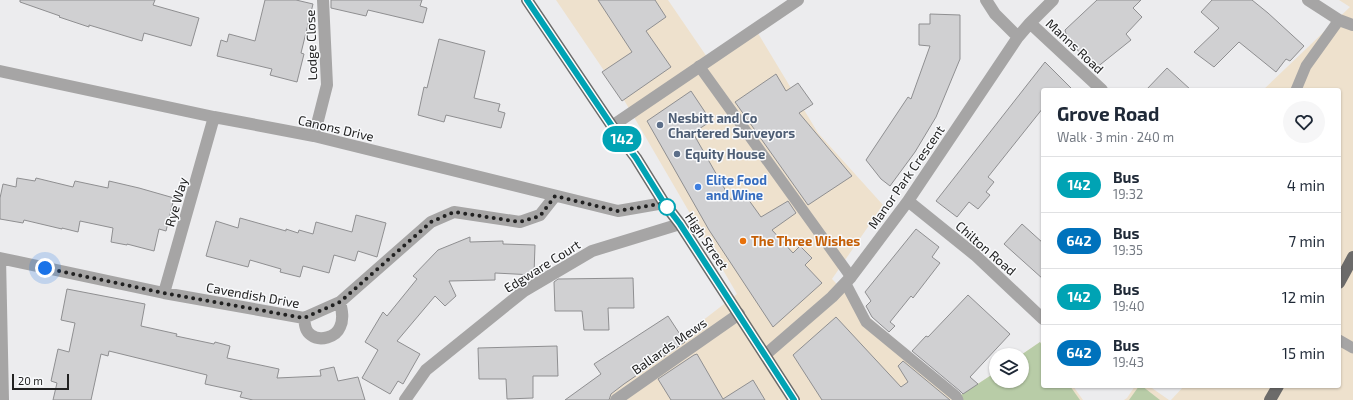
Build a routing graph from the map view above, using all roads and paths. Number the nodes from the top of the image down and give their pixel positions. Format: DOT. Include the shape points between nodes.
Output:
graph roads {
  1 [pos="323,0"];
  2 [pos="527,0"];
  3 [pos="798,0"];
  4 [pos="986,0"];
  5 [pos="1053,0"];
  6 [pos="1308,0"];
  7 [pos="1339,20"];
  8 [pos="1030,23"];
  9 [pos="1353,25"];
  10 [pos="1018,37"];
  11 [pos="699,66"];
  12 [pos="0,71"];
  13 [pos="1100,88"];
  14 [pos="1297,88"];
  15 [pos="214,117"];
  16 [pos="612,126"];
  17 [pos="314,136"];
  18 [pos="555,196"];
  19 [pos="908,201"];
  20 [pos="664,203"];
  21 [pos="680,224"];
  22 [pos="1353,257"];
  23 [pos="0,258"];
  24 [pos="1341,279"];
  25 [pos="848,280"];
  26 [pos="164,293"];
  27 [pos="340,302"];
  28 [pos="738,314"];
  29 [pos="1041,317"];
  30 [pos="304,318"];
  31 [pos="1341,341"];
  32 [pos="1353,348"];
  33 [pos="765,355"];
  34 [pos="1277,388"];
  35 [pos="3,400"];
  36 [pos="405,400"];
  37 [pos="616,400"];
  38 [pos="794,400"];
  39 [pos="958,400"];
  40 [pos="1270,400"];
  1 -- 17 [label="street, Lodge Close" via="327,85"];
  2 -- 16 [label="main road, High Street"];
  3 -- 11 [label="street"];
  4 -- 10 [label="street" via="995,14"];
  5 -- 8 [label="street, Manor Park Crescent"];
  6 -- 7 [label="street"];
  7 -- 9 [label="street"];
  7 -- 14 [label="lane" via="1306,66"];
  8 -- 10 [label="street, Manor Park Crescent"];
  8 -- 13 [label="street, Manns Road"];
  10 -- 19 [label="street, Manor Park Crescent"];
  11 -- 16 [label="street"];
  11 -- 25 [label="lane"];
  12 -- 15 [label="street, Canons Drive"];
  15 -- 17 [label="street, Canons Drive"];
  15 -- 26 [label="street, Rye Way"];
  16 -- 20 [label="main road, High Street"];
  17 -- 18 [label="street, Canons Drive"];
  18 -- 20 [label="street, Canons Drive" via="618,211"];
  18 -- 27 [label="street, Cavendish Drive" via="540,216 520,222 454,212 431,222"];
  19 -- 25 [label="street, Manor Park Crescent"];
  19 -- 29 [label="street, Chilton Road" via="976,255"];
  20 -- 21 [label="main road, High Street"];
  21 -- 28 [label="main road, High Street"];
  21 -- 36 [label="street, Edgware Court" via="592,251 524,291 426,370"];
  22 -- 24 [label="main road"];
  23 -- 26 [label="street, Cavendish Drive"];
  23 -- 35 [label="street"];
  25 -- 33 [label="street, Manor Park Crescent"];
  25 -- 39 [label="lane" via="866,322"];
  26 -- 30 [label="street, Cavendish Drive"];
  27 -- 30 [label="street, Cavendish Drive"];
  27 -- 30 [label="street" via="340,328 326,338 318,339 311,335 306,329"];
  28 -- 33 [label="main road, High Street"];
  28 -- 37 [label="street, Ballards Mews"];
  31 -- 32 [label="lane"];
  33 -- 38 [label="main road, High Street"];
  34 -- 40 [label="main road"];
}
